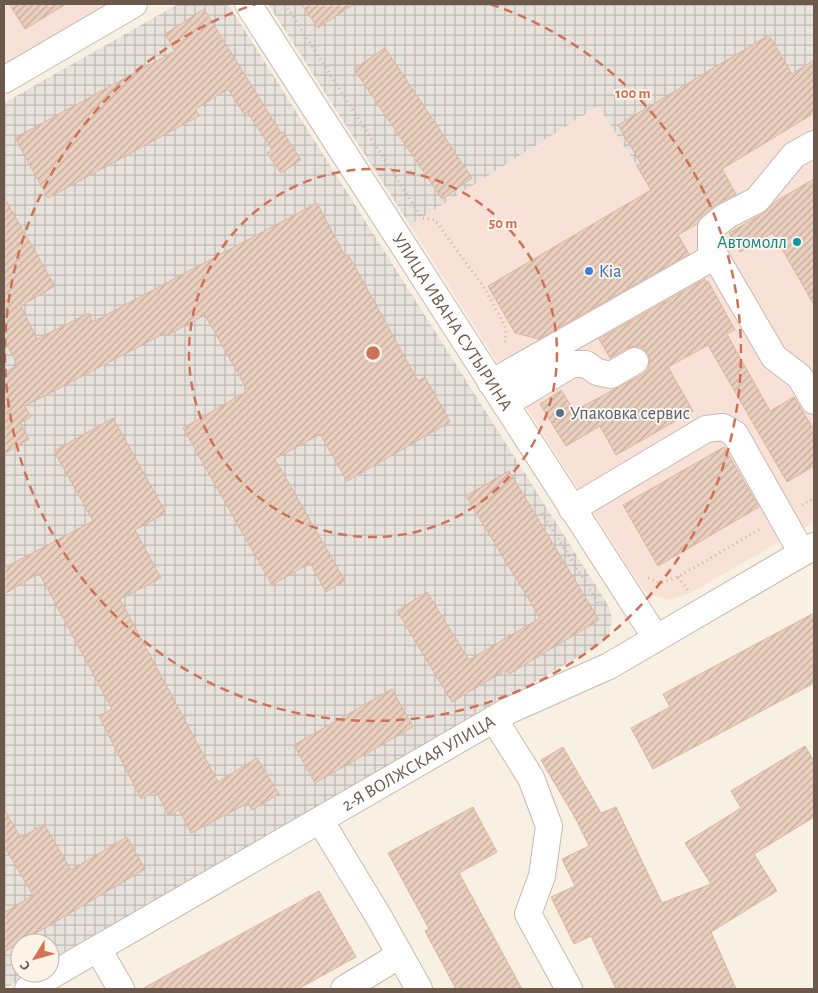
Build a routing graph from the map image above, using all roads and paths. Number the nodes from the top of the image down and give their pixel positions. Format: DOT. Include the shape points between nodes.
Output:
graph roads {
  1 [pos="134,4"];
  2 [pos="248,4"];
  3 [pos="4,80"];
  4 [pos="814,144"];
  5 [pos="715,256"];
  6 [pos="636,361"];
  7 [pos="491,383"];
  8 [pos="814,401"];
  9 [pos="505,404"];
  10 [pos="572,509"];
  11 [pos="808,550"];
  12 [pos="678,577"];
  13 [pos="690,594"];
  14 [pos="656,638"];
  15 [pos="494,719"];
  16 [pos="320,820"];
  17 [pos="98,949"];
  18 [pos="400,955"];
  19 [pos="28,989"];
  20 [pos="121,989"];
  21 [pos="344,989"];
  22 [pos="419,989"];
  23 [pos="569,989"];
  1 -- 3 [label="street"];
  2 -- 7 [label="street, УЛИЦА ИВАНА СУТЫРИНА"];
  4 -- 5 [label="street" via="794,155 757,200 711,228 711,248"];
  5 -- 7 [label="street"];
  5 -- 8 [label="street" via="774,357 800,377"];
  6 -- 9 [label="street" via="611,375 586,364 572,364"];
  7 -- 9 [label="street, УЛИЦА ИВАНА СУТЫРИНА"];
  9 -- 10 [label="street, УЛИЦА ИВАНА СУТЫРИНА"];
  10 -- 11 [label="street" via="706,429 723,427 735,434"];
  10 -- 14 [label="street, УЛИЦА ИВАНА СУТЫРИНА"];
  11 -- 14 [label="street, 2-Я ВОЛЖСКАЯ УЛИЦА"];
  12 -- 13 [label="path"];
  14 -- 15 [label="street, 2-Я ВОЛЖСКАЯ УЛИЦА" via="609,666"];
  15 -- 16 [label="street, 2-Я ВОЛЖСКАЯ УЛИЦА"];
  15 -- 23 [label="street" via="531,778 549,826 542,876 528,914"];
  16 -- 17 [label="street, 2-Я ВОЛЖСКАЯ УЛИЦА"];
  16 -- 18 [label="street"];
  17 -- 19 [label="street, 2-Я ВОЛЖСКАЯ УЛИЦА"];
  17 -- 20 [label="street"];
  18 -- 21 [label="street"];
  18 -- 22 [label="street"];
}
